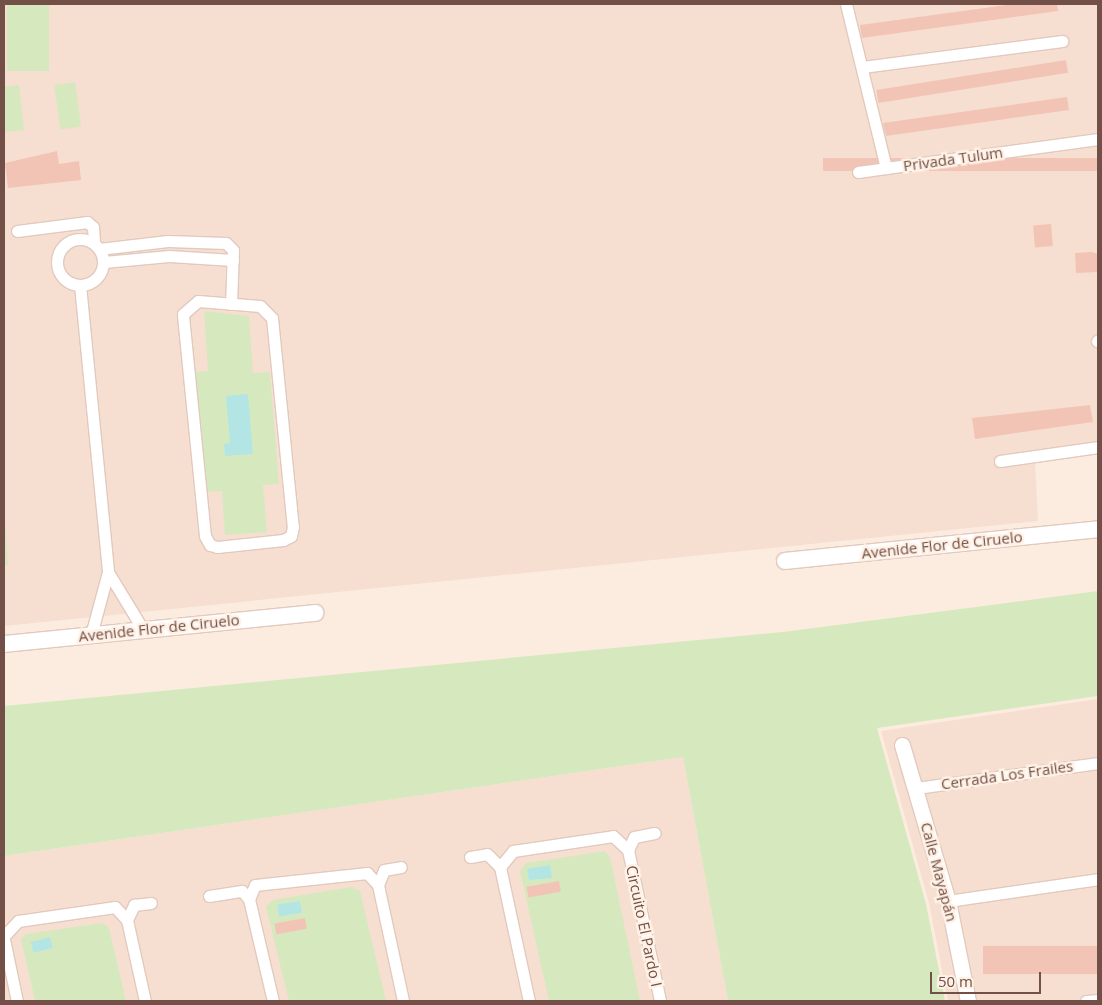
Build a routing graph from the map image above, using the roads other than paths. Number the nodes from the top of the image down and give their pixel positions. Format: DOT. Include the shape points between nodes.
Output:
graph roads {
  1 [pos="846,4"];
  2 [pos="1062,41"];
  3 [pos="862,67"];
  4 [pos="1098,139"];
  5 [pos="886,168"];
  6 [pos="858,172"];
  7 [pos="16,231"];
  8 [pos="97,246"];
  9 [pos="233,260"];
  10 [pos="104,262"];
  11 [pos="80,285"];
  12 [pos="231,304"];
  13 [pos="1098,447"];
  14 [pos="1000,461"];
  15 [pos="1098,530"];
  16 [pos="785,561"];
  17 [pos="108,572"];
  18 [pos="315,613"];
  19 [pos="142,628"];
  20 [pos="91,635"];
  21 [pos="4,644"];
  22 [pos="902,746"];
  23 [pos="1098,763"];
  24 [pos="916,788"];
  25 [pos="655,834"];
  26 [pos="628,850"];
  27 [pos="470,857"];
  28 [pos="401,867"];
  29 [pos="500,867"];
  30 [pos="1098,879"];
  31 [pos="378,885"];
  32 [pos="209,896"];
  33 [pos="249,899"];
  34 [pos="955,900"];
  35 [pos="151,903"];
  36 [pos="127,920"];
  37 [pos="4,937"];
  38 [pos="1098,1000"];
  39 [pos="17,1001"];
  40 [pos="145,1001"];
  41 [pos="273,1001"];
  42 [pos="403,1001"];
  43 [pos="529,1001"];
  44 [pos="660,1001"];
  45 [pos="968,1001"];
  46 [pos="1086,1001"];
  1 -- 3 [label="street, Privada Tulum"];
  2 -- 3 [label="street"];
  3 -- 5 [label="street, Privada Tulum"];
  4 -- 5 [label="street, Privada Tulum"];
  5 -- 6 [label="street"];
  7 -- 8 [label="street" via="87,222 93,227"];
  8 -- 9 [label="street" via="168,241 226,243 233,250"];
  8 -- 10 [label="street"];
  8 -- 11 [label="street" via="74,240 58,254 61,275"];
  9 -- 10 [label="street" via="169,256"];
  9 -- 12 [label="street"];
  10 -- 11 [label="street" via="99,276"];
  11 -- 17 [label="street"];
  12 -- 12 [label="street" via="198,301 184,314 206,536 210,544 217,547 284,540 291,536 293,527 272,318 260,306"];
  13 -- 14 [label="street"];
  15 -- 16 [label="main road, Avenide Flor de Ciruelo"];
  17 -- 19 [label="street"];
  17 -- 20 [label="street"];
  18 -- 19 [label="main road, Avenide Flor de Ciruelo"];
  19 -- 20 [label="main road, Avenide Flor de Ciruelo"];
  20 -- 21 [label="main road, Avenide Flor de Ciruelo"];
  22 -- 24 [label="street, Calle Mayapán"];
  23 -- 24 [label="street, Cerrada Los Frailes"];
  24 -- 34 [label="street, Calle Mayapán"];
  25 -- 26 [label="street, Circuito El Pardo I" via="634,837"];
  26 -- 29 [label="street, Circuito El Pardo I" via="613,836 513,851"];
  26 -- 44 [label="street, Circuito El Pardo I"];
  27 -- 29 [label="street" via="487,854"];
  28 -- 31 [label="street" via="384,870"];
  29 -- 43 [label="street"];
  30 -- 34 [label="street"];
  31 -- 33 [label="street" via="366,873 255,886"];
  31 -- 42 [label="street"];
  32 -- 33 [label="street" via="242,891"];
  33 -- 41 [label="street"];
  34 -- 45 [label="street, Calle Mayapán"];
  35 -- 36 [label="street" via="134,905"];
  36 -- 37 [label="street" via="115,907 18,921"];
  36 -- 40 [label="street"];
  37 -- 39 [label="street"];
  38 -- 46 [label="street"];
}
